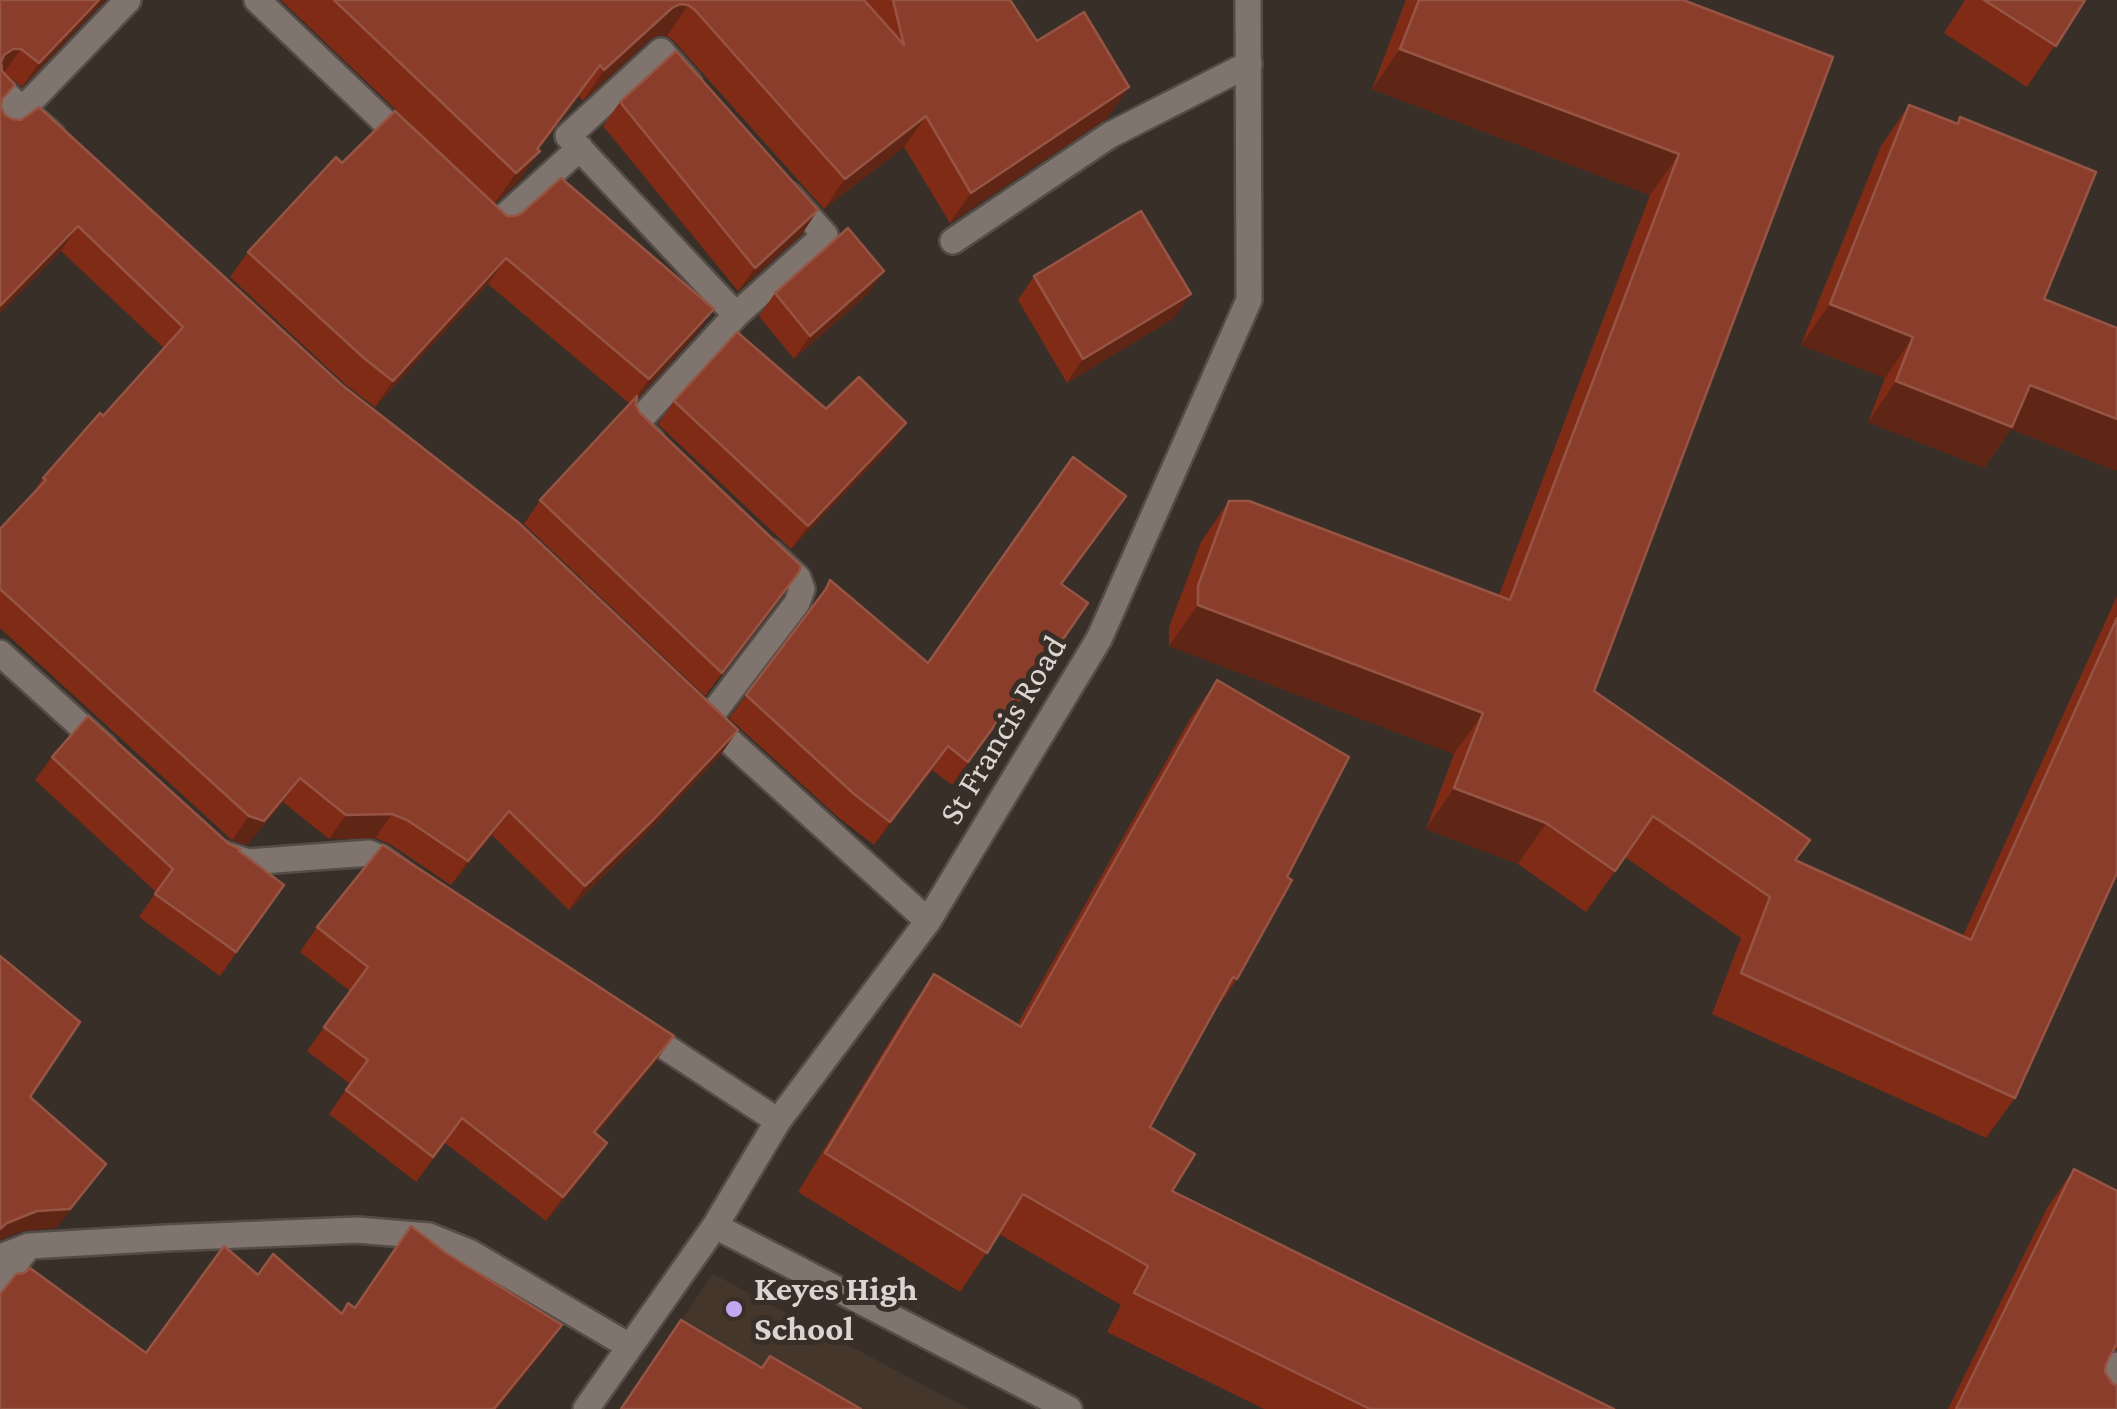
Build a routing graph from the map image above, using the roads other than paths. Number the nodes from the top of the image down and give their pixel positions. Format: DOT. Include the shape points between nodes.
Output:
graph roads {
  1 [pos="128,0"];
  2 [pos="256,0"];
  3 [pos="1248,0"];
  4 [pos="1249,64"];
  5 [pos="0,89"];
  6 [pos="711,107"];
  7 [pos="23,109"];
  8 [pos="0,128"];
  9 [pos="66,148"];
  10 [pos="580,148"];
  11 [pos="424,160"];
  12 [pos="774,178"];
  13 [pos="466,199"];
  14 [pos="953,241"];
  15 [pos="736,315"];
  16 [pos="662,451"];
  17 [pos="757,540"];
  18 [pos="0,653"];
  19 [pos="684,699"];
  20 [pos="707,721"];
  21 [pos="126,767"];
  22 [pos="210,842"];
  23 [pos="422,887"];
  24 [pos="928,921"];
  25 [pos="616,1014"];
  26 [pos="778,1121"];
  27 [pos="715,1226"];
  28 [pos="29,1246"];
  29 [pos="0,1258"];
  30 [pos="0,1283"];
  31 [pos="629,1346"];
  32 [pos="2117,1365"];
  33 [pos="586,1409"];
  34 [pos="1069,1409"];
  35 [pos="2094,1409"];
  1 -- 7 [label="street"];
  2 -- 11 [label="street"];
  3 -- 4 [label="street, St Francis Road"];
  4 -- 14 [label="street" via="1110,135"];
  4 -- 24 [label="street, St Francis Road" via="1250,300 1099,639"];
  5 -- 7 [label="street"];
  6 -- 10 [label="street" via="660,50 568,136"];
  7 -- 8 [label="street"];
  7 -- 9 [label="street"];
  10 -- 13 [label="street" via="494,226"];
  10 -- 15 [label="street"];
  12 -- 15 [label="street" via="825,235"];
  15 -- 16 [label="street" via="635,425"];
  17 -- 20 [label="street" via="802,589"];
  18 -- 21 [label="street"];
  19 -- 20 [label="street"];
  20 -- 24 [label="street"];
  22 -- 23 [label="street" via="248,862 368,853"];
  24 -- 26 [label="street, St Francis Road"];
  25 -- 26 [label="street"];
  26 -- 27 [label="street, St Francis Road"];
  27 -- 31 [label="street, St Francis Road"];
  27 -- 34 [label="street"];
  28 -- 29 [label="street"];
  28 -- 30 [label="street"];
  28 -- 31 [label="street" via="356,1230 429,1236 470,1252"];
  31 -- 33 [label="street, St Francis Road"];
  32 -- 35 [label="street"];
}
